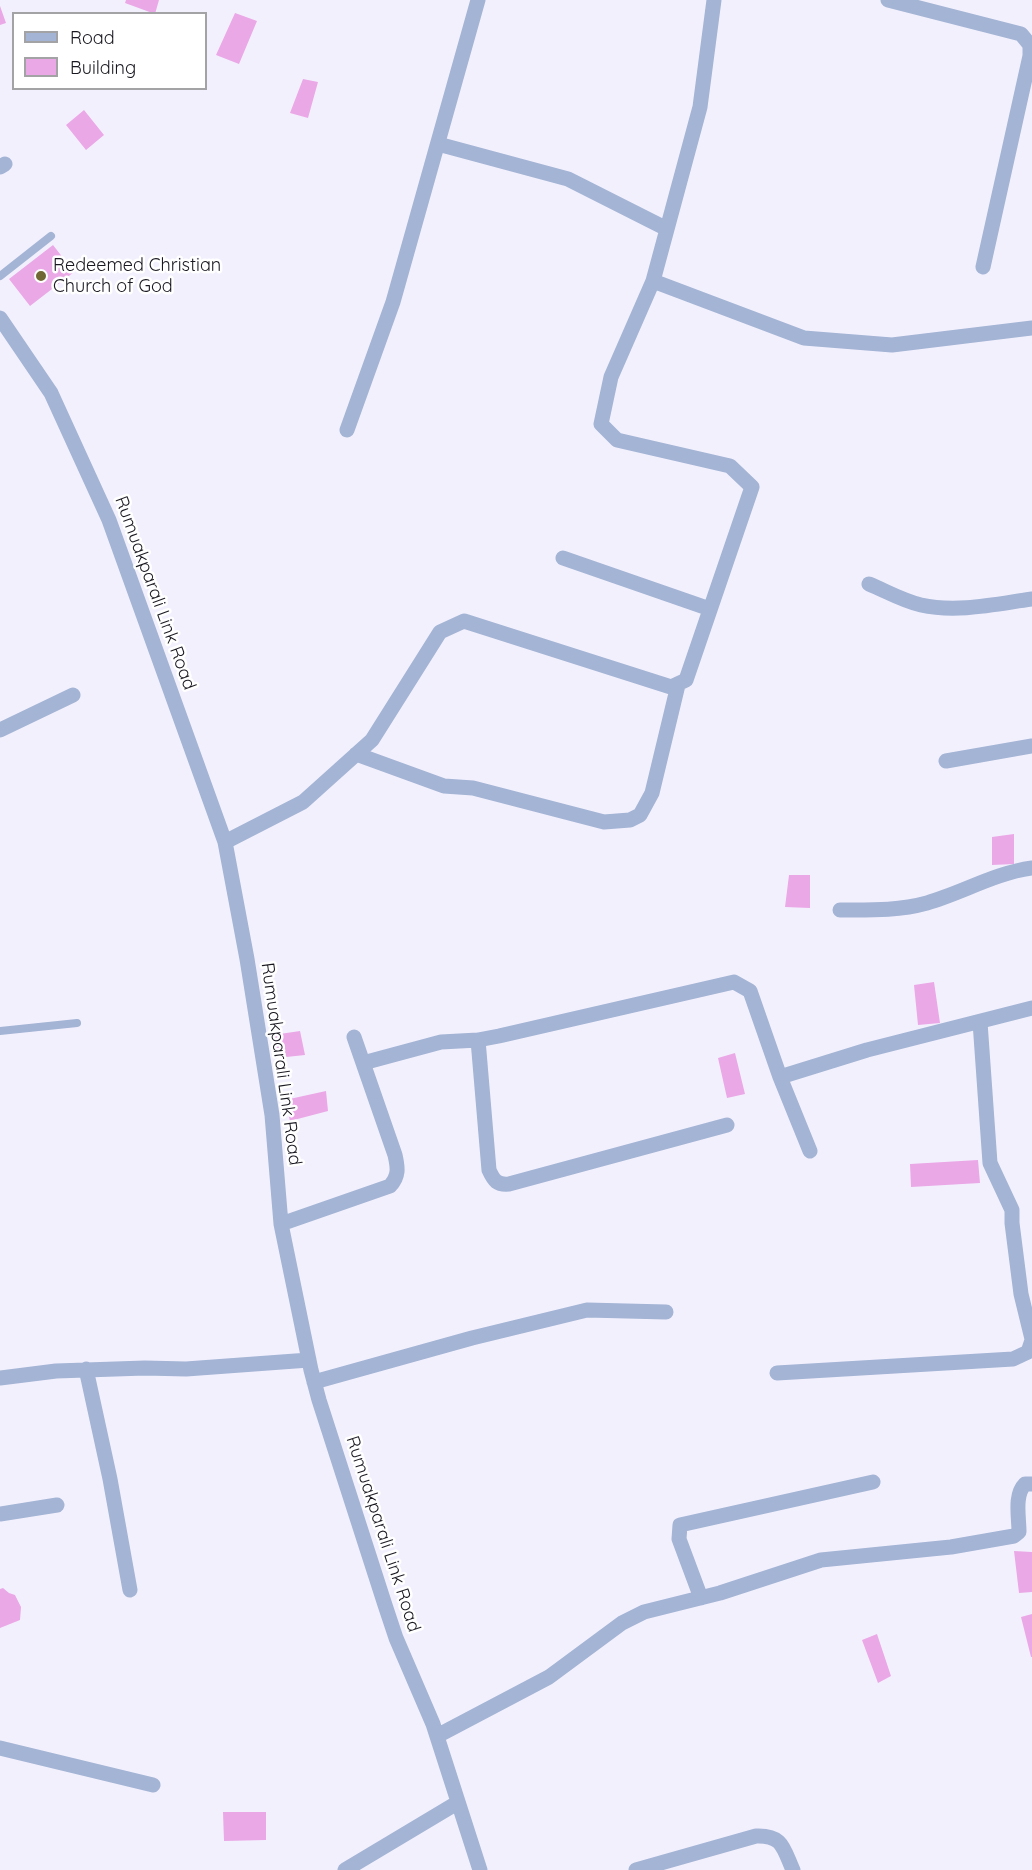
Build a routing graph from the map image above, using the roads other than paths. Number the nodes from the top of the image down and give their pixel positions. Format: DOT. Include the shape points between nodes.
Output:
graph roads {
  1 [pos="478,0"];
  2 [pos="714,0"];
  3 [pos="888,0"];
  4 [pos="438,144"];
  5 [pos="667,229"];
  6 [pos="51,236"];
  7 [pos="983,267"];
  8 [pos="0,276"];
  9 [pos="652,281"];
  10 [pos="0,318"];
  11 [pos="1032,328"];
  12 [pos="347,430"];
  13 [pos="563,558"];
  14 [pos="869,585"];
  15 [pos="1032,599"];
  16 [pos="710,609"];
  17 [pos="678,685"];
  18 [pos="73,695"];
  19 [pos="0,730"];
  20 [pos="1032,746"];
  21 [pos="356,754"];
  22 [pos="946,761"];
  23 [pos="225,842"];
  24 [pos="1032,868"];
  25 [pos="840,910"];
  26 [pos="1032,1008"];
  27 [pos="980,1022"];
  28 [pos="77,1023"];
  29 [pos="0,1032"];
  30 [pos="354,1037"];
  31 [pos="478,1040"];
  32 [pos="363,1063"];
  33 [pos="780,1077"];
  34 [pos="727,1125"];
  35 [pos="810,1151"];
  36 [pos="281,1224"];
  37 [pos="666,1312"];
  38 [pos="1032,1340"];
  39 [pos="309,1360"];
  40 [pos="86,1369"];
  41 [pos="777,1373"];
  42 [pos="0,1378"];
  43 [pos="314,1382"];
  44 [pos="873,1482"];
  45 [pos="1032,1484"];
  46 [pos="57,1505"];
  47 [pos="0,1514"];
  48 [pos="130,1590"];
  49 [pos="701,1598"];
  50 [pos="437,1736"];
  51 [pos="0,1748"];
  52 [pos="153,1785"];
  53 [pos="457,1803"];
  54 [pos="345,1870"];
  55 [pos="480,1870"];
  56 [pos="636,1870"];
  57 [pos="793,1870"];
  1 -- 4 [label="street"];
  2 -- 5 [label="street" via="700,107"];
  3 -- 7 [label="street" via="1021,34 1030,45"];
  4 -- 5 [label="street" via="568,179"];
  4 -- 12 [label="street" via="393,302"];
  5 -- 9 [label="street"];
  6 -- 8 [label="lane"];
  9 -- 11 [label="street" via="804,338 892,345"];
  9 -- 16 [label="street" via="610,377 601,424 617,440 729,466 752,487"];
  10 -- 23 [label="street, Rumuakparali Link Road" via="51,393 109,520"];
  13 -- 16 [label="street"];
  14 -- 15 [label="street" via="920,605 940,607"];
  16 -- 17 [label="street" via="686,680"];
  17 -- 21 [label="street" via="671,687 464,621 440,632 372,740"];
  17 -- 21 [label="street" via="652,793 640,814 630,820 604,822 473,788 444,786"];
  18 -- 19 [label="street"];
  20 -- 22 [label="street"];
  21 -- 23 [label="street" via="303,801"];
  23 -- 36 [label="street, Rumuakparali Link Road" via="271,1104"];
  24 -- 25 [label="street" via="1014,870 903,909"];
  26 -- 27 [label="street"];
  27 -- 33 [label="street"];
  27 -- 38 [label="street" via="990,1163 1012,1210"];
  28 -- 29 [label="lane"];
  30 -- 32 [label="street"];
  31 -- 32 [label="street" via="441,1042"];
  31 -- 33 [label="street" via="734,982 750,991"];
  31 -- 34 [label="street" via="489,1170 493,1180 500,1184"];
  32 -- 36 [label="street" via="395,1155 396,1179 390,1186"];
  33 -- 35 [label="street"];
  36 -- 39 [label="street, Rumuakparali Link Road"];
  37 -- 43 [label="street" via="587,1310"];
  38 -- 41 [label="street" via="1028,1352 1013,1359"];
  39 -- 40 [label="street" via="186,1370"];
  39 -- 43 [label="street, Rumuakparali Link Road"];
  40 -- 42 [label="street"];
  40 -- 48 [label="street"];
  43 -- 50 [label="street, Rumuakparali Link Road" via="396,1638"];
  44 -- 49 [label="street" via="681,1525 680,1539"];
  45 -- 49 [label="street" via="1020,1489 1019,1532 1014,1536 821,1560"];
  46 -- 47 [label="street"];
  49 -- 50 [label="street" via="644,1612 622,1623 549,1677"];
  50 -- 53 [label="street, Rumuakparali Link Road"];
  51 -- 52 [label="street"];
  53 -- 54 [label="street"];
  53 -- 55 [label="street, Rumuakparali Link Road"];
  56 -- 57 [label="street" via="770,1835 780,1842"];
}
